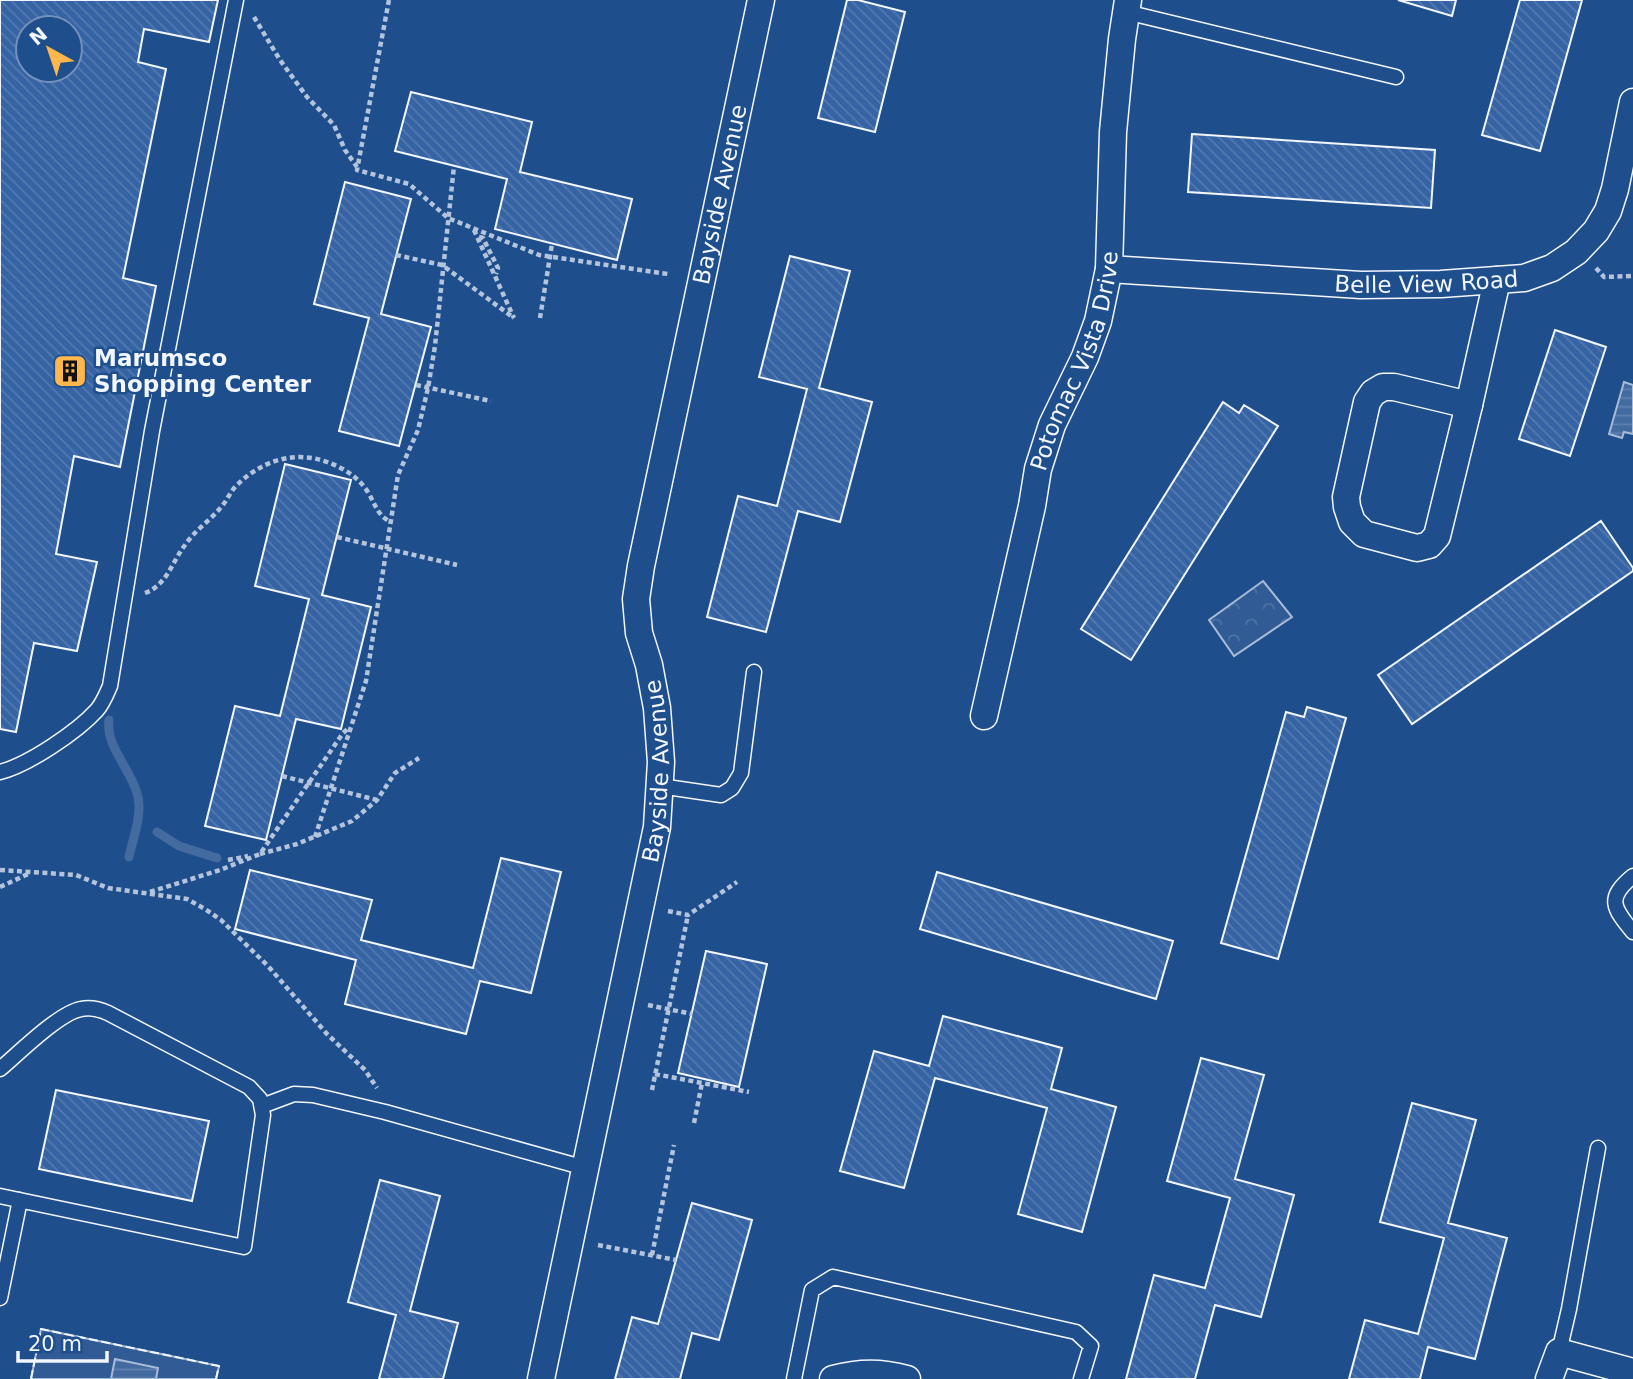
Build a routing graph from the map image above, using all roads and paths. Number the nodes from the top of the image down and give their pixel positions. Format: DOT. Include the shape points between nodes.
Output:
graph roads {
  1 [pos="389,0"];
  2 [pos="761,0"];
  3 [pos="241,5"];
  4 [pos="1127,6"];
  5 [pos="1396,77"];
  6 [pos="1633,102"];
  7 [pos="454,166"];
  8 [pos="358,168"];
  9 [pos="448,218"];
  10 [pos="474,230"];
  11 [pos="552,244"];
  12 [pos="1578,250"];
  13 [pos="396,255"];
  14 [pos="551,258"];
  15 [pos="442,265"];
  16 [pos="1109,269"];
  17 [pos="668,274"];
  18 [pos="1633,276"];
  19 [pos="1497,280"];
  20 [pos="540,318"];
  21 [pos="416,385"];
  22 [pos="428,387"];
  23 [pos="491,401"];
  24 [pos="1469,405"];
  25 [pos="391,522"];
  26 [pos="337,537"];
  27 [pos="388,549"];
  28 [pos="457,565"];
  29 [pos="126,598"];
  30 [pos="754,672"];
  31 [pos="984,716"];
  32 [pos="351,727"];
  33 [pos="419,758"];
  34 [pos="0,772"];
  35 [pos="282,776"];
  36 [pos="310,782"];
  37 [pos="330,786"];
  38 [pos="660,786"];
  39 [pos="377,800"];
  40 [pos="315,837"];
  41 [pos="260,854"];
  42 [pos="228,860"];
  43 [pos="0,870"];
  44 [pos="32,873"];
  45 [pos="1633,876"];
  46 [pos="737,882"];
  47 [pos="0,887"];
  48 [pos="146,893"];
  49 [pos="640,906"];
  50 [pos="688,915"];
  51 [pos="1633,932"];
  52 [pos="620,999"];
  53 [pos="669,1009"];
  54 [pos="692,1014"];
  55 [pos="0,1069"];
  56 [pos="656,1074"];
  57 [pos="702,1083"];
  58 [pos="652,1090"];
  59 [pos="749,1092"];
  60 [pos="262,1106"];
  61 [pos="385,1112"];
  62 [pos="694,1123"];
  63 [pos="674,1145"];
  64 [pos="1598,1148"];
  65 [pos="585,1168"];
  66 [pos="0,1196"];
  67 [pos="20,1200"];
  68 [pos="570,1240"];
  69 [pos="652,1255"];
  70 [pos="676,1260"];
  71 [pos="0,1297"];
  72 [pos="1559,1352"];
  73 [pos="1633,1372"];
  74 [pos="541,1379"];
  75 [pos="794,1379"];
  76 [pos="833,1379"];
  77 [pos="907,1379"];
  78 [pos="1081,1379"];
  79 [pos="1549,1379"];
  1 -- 8 [label="path"];
  2 -- 38 [label="street, Bayside Avenue" via="636,599 657,708"];
  3 -- 8 [label="path" via="261,24 274,52 307,97 334,125"];
  3 -- 29 [label="lane" via="152,431"];
  4 -- 5 [label="lane"];
  4 -- 16 [label="street, Potomac Vista Drive" via="1112,132"];
  6 -- 12 [label="street, Belle View Road" via="1608,211"];
  7 -- 9 [label="path"];
  8 -- 9 [label="path" via="409,184"];
  9 -- 10 [label="path"];
  9 -- 15 [label="path"];
  10 -- 14 [label="path"];
  10 -- 15 [label="path" via="514,318"];
  11 -- 14 [label="path"];
  12 -- 18 [label="path" via="1604,277"];
  12 -- 19 [label="street, Belle View Road" via="1552,268 1524,278"];
  13 -- 15 [label="path"];
  14 -- 17 [label="path"];
  14 -- 20 [label="path"];
  15 -- 22 [label="path"];
  16 -- 19 [label="street, Belle View Road" via="1361,285"];
  16 -- 31 [label="street, Potomac Vista Drive" via="1098,321 1052,425 1038,470"];
  19 -- 24 [label="street"];
  21 -- 22 [label="path"];
  22 -- 23 [label="path"];
  22 -- 25 [label="path" via="418,430 398,475"];
  24 -- 24 [label="street" via="1394,387 1373,393 1367,402 1346,497 1352,523 1364,534 1417,548 1429,545 1437,536"];
  25 -- 27 [label="path"];
  25 -- 29 [label="path" via="380,515 368,492 348,472 313,458 283,458 266,464 236,486 184,546 159,587"];
  26 -- 27 [label="path"];
  27 -- 28 [label="path"];
  27 -- 32 [label="path" via="366,681"];
  29 -- 34 [label="lane" via="110,686 97,710 36,756"];
  30 -- 38 [label="lane" via="741,773 732,788 721,795"];
  32 -- 36 [label="path"];
  32 -- 37 [label="path"];
  33 -- 39 [label="path" via="395,773"];
  35 -- 36 [label="path"];
  36 -- 37 [label="path"];
  36 -- 41 [label="path"];
  37 -- 39 [label="path"];
  37 -- 40 [label="path"];
  38 -- 49 [label="street, Bayside Avenue" via="657,827"];
  39 -- 40 [label="path" via="352,821"];
  40 -- 41 [label="path"];
  41 -- 42 [label="path"];
  41 -- 48 [label="path"];
  43 -- 44 [label="path"];
  44 -- 47 [label="path"];
  44 -- 48 [label="path" via="76,876 108,888"];
  45 -- 51 [label="lane" via="1614,899 1616,911"];
  46 -- 50 [label="path"];
  48 -- 61 [label="path" via="187,899 221,920 370,1076"];
  49 -- 50 [label="path"];
  49 -- 52 [label="street, Bayside Avenue"];
  50 -- 53 [label="path"];
  52 -- 53 [label="path"];
  52 -- 65 [label="street, Bayside Avenue"];
  53 -- 54 [label="path"];
  53 -- 56 [label="path"];
  55 -- 60 [label="lane" via="61,1018 91,1008 249,1087"];
  56 -- 57 [label="path"];
  56 -- 58 [label="path"];
  57 -- 59 [label="path"];
  57 -- 62 [label="path"];
  60 -- 61 [label="lane" via="302,1094"];
  60 -- 67 [label="lane" via="244,1247"];
  61 -- 65 [label="lane"];
  63 -- 69 [label="path"];
  64 -- 72 [label="lane"];
  65 -- 68 [label="street, Bayside Avenue"];
  66 -- 67 [label="lane"];
  67 -- 71 [label="lane"];
  68 -- 69 [label="path"];
  68 -- 74 [label="street, Bayside Avenue"];
  69 -- 70 [label="path"];
  72 -- 73 [label="street"];
  72 -- 79 [label="street"];
  75 -- 78 [label="lane" via="812,1290 833,1277 1076,1332 1091,1346"];
  76 -- 77 [label="street" via="856,1373"];
}
